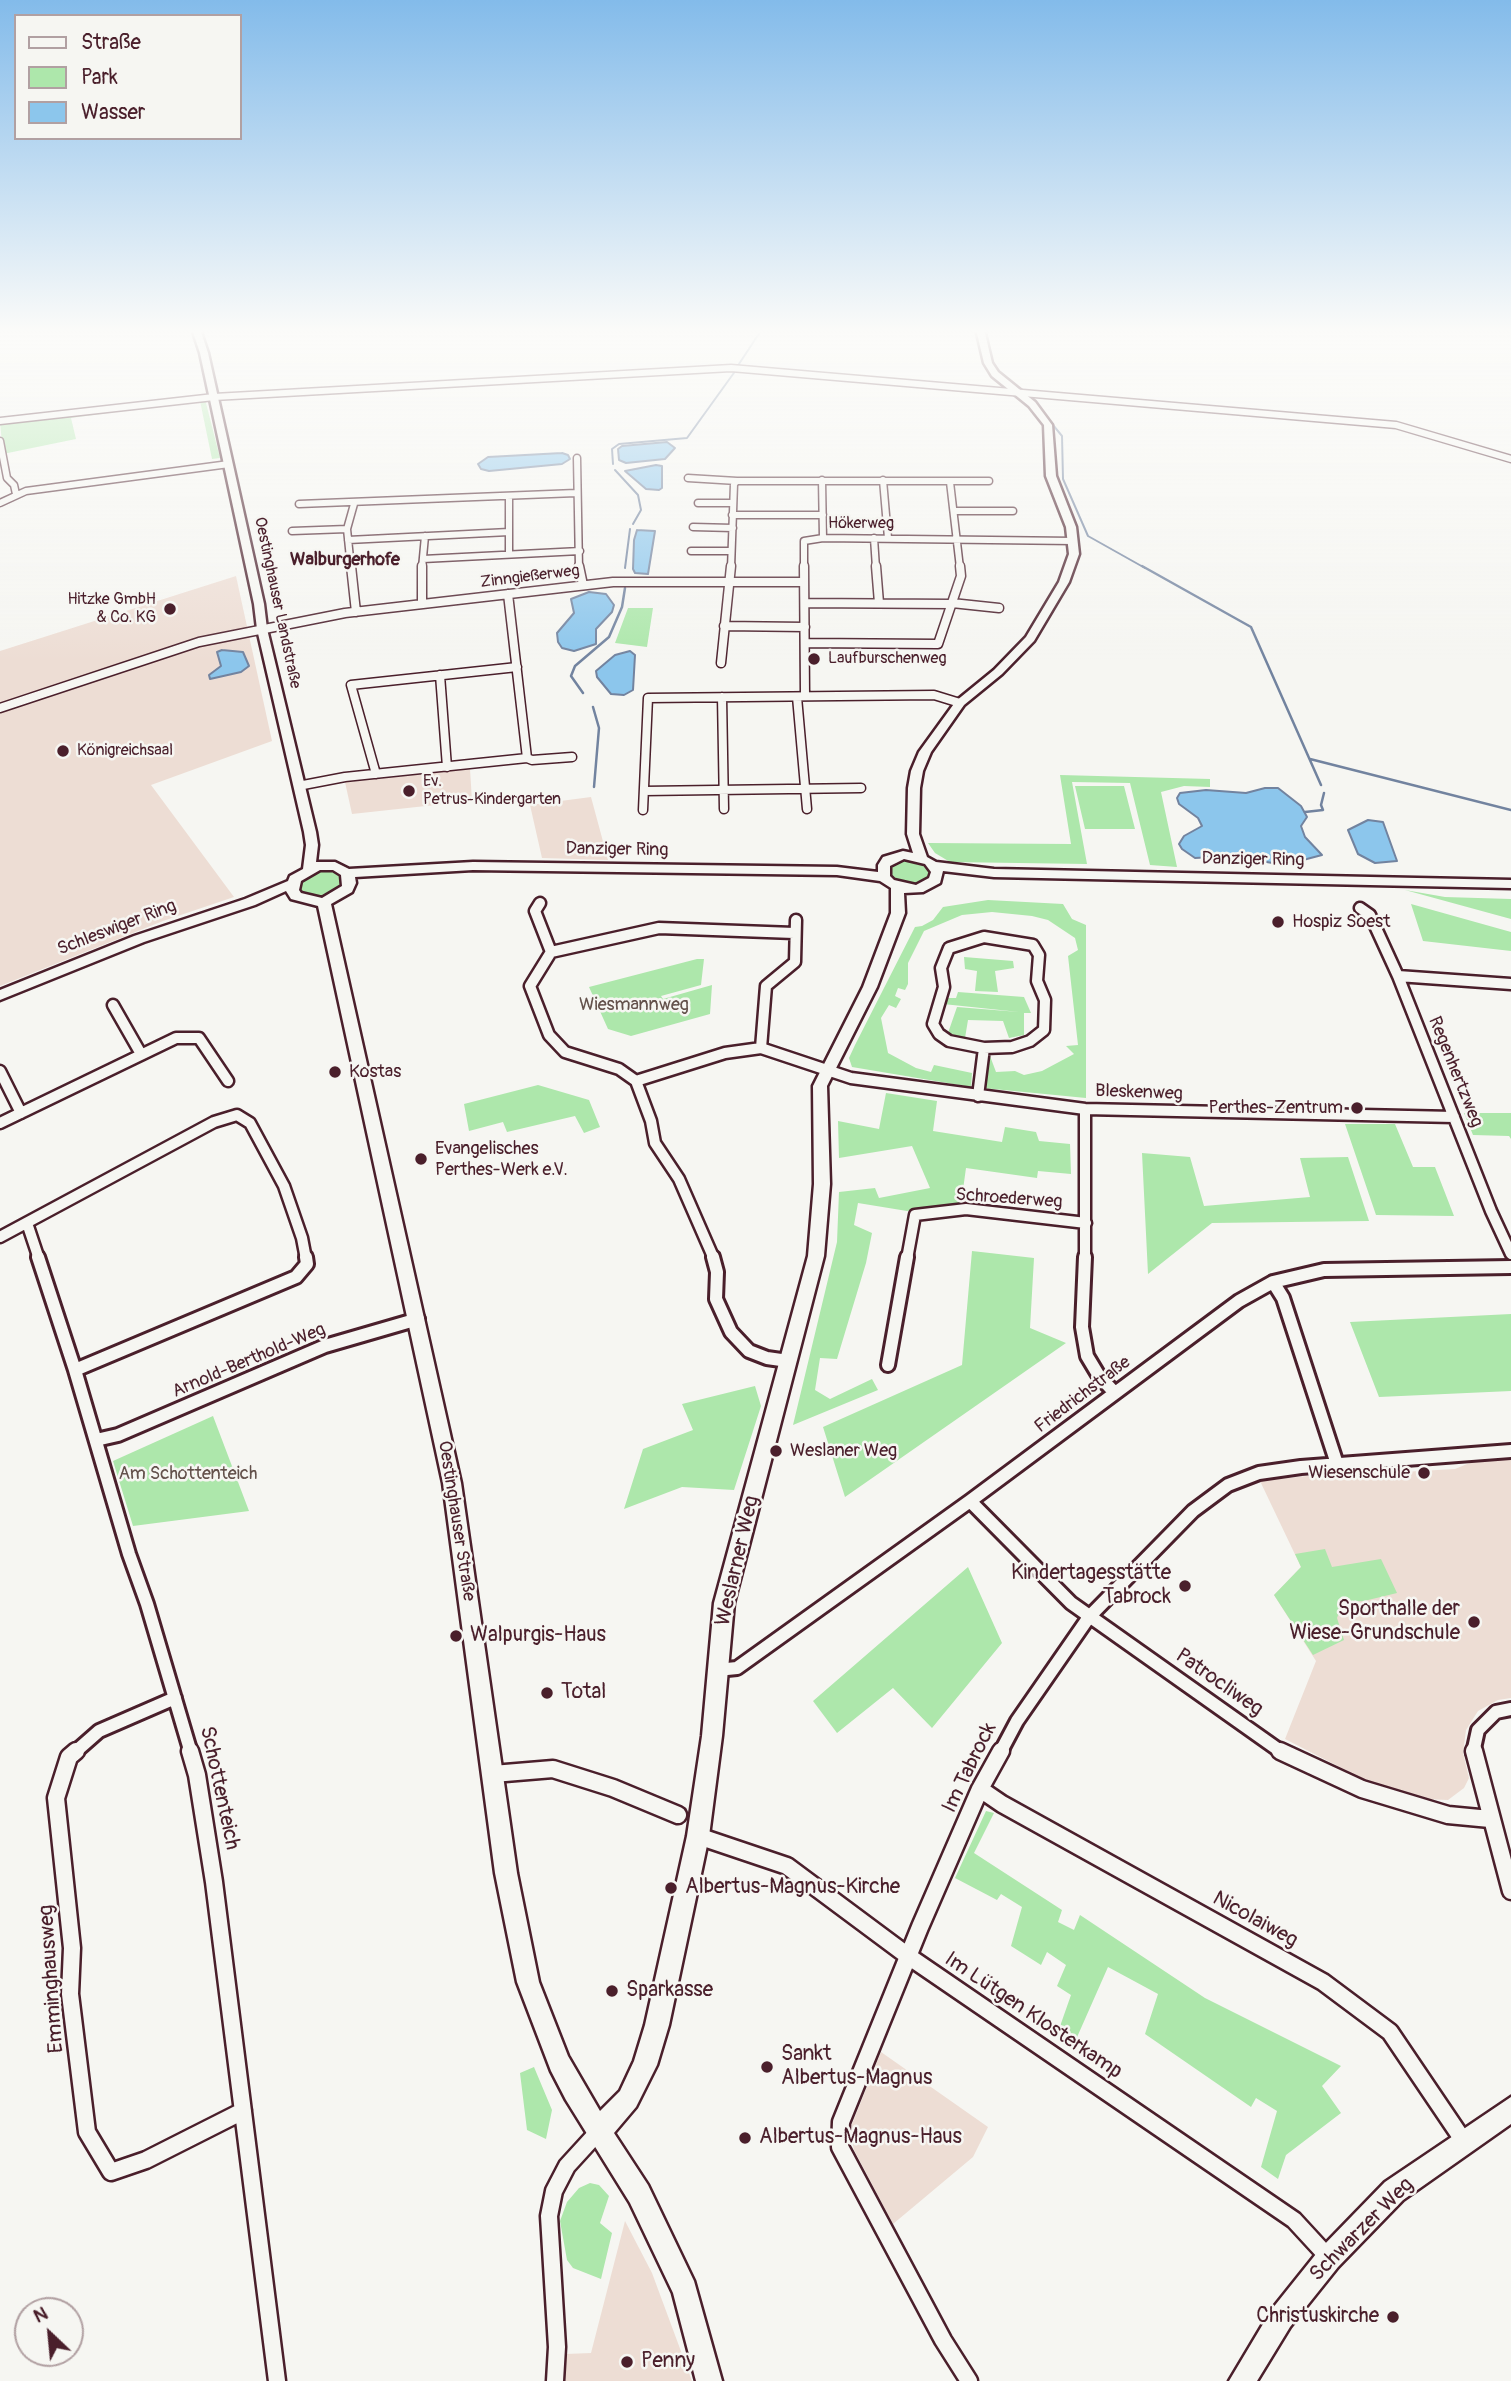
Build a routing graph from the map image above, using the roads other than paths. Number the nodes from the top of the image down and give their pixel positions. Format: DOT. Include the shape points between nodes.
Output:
graph roads {
  1 [pos="224,440"];
  2 [pos="1049,440"];
  3 [pos="1447,440"];
  4 [pos="0,441"];
  5 [pos="577,458"];
  6 [pos="1511,459"];
  7 [pos="229,464"];
  8 [pos="688,478"];
  9 [pos="822,480"];
  10 [pos="737,481"];
  11 [pos="883,481"];
  12 [pos="989,481"];
  13 [pos="950,482"];
  14 [pos="576,493"];
  15 [pos="16,494"];
  16 [pos="509,496"];
  17 [pos="0,503"];
  18 [pos="698,503"];
  19 [pos="733,503"];
  20 [pos="299,504"];
  21 [pos="354,504"];
  22 [pos="954,511"];
  23 [pos="1013,511"];
  24 [pos="733,514"];
  25 [pos="823,515"];
  26 [pos="693,527"];
  27 [pos="347,528"];
  28 [pos="733,528"];
  29 [pos="292,531"];
  30 [pos="509,532"];
  31 [pos="425,536"];
  32 [pos="824,538"];
  33 [pos="874,538"];
  34 [pos="888,538"];
  35 [pos="957,539"];
  36 [pos="348,540"];
  37 [pos="1074,541"];
  38 [pos="580,551"];
  39 [pos="691,551"];
  40 [pos="731,551"];
  41 [pos="509,554"];
  42 [pos="350,558"];
  43 [pos="423,559"];
  44 [pos="314,562"];
  45 [pos="731,582"];
  46 [pos="803,582"];
  47 [pos="583,585"];
  48 [pos="508,594"];
  49 [pos="805,603"];
  50 [pos="879,603"];
  51 [pos="951,603"];
  52 [pos="422,604"];
  53 [pos="999,608"];
  54 [pos="356,612"];
  55 [pos="724,626"];
  56 [pos="805,627"];
  57 [pos="262,629"];
  58 [pos="806,643"];
  59 [pos="721,663"];
  60 [pos="517,667"];
  61 [pos="440,675"];
  62 [pos="801,696"];
  63 [pos="722,697"];
  64 [pos="960,703"];
  65 [pos="0,708"];
  66 [pos="572,757"];
  67 [pos="527,758"];
  68 [pos="447,767"];
  69 [pos="376,774"];
  70 [pos="298,786"];
  71 [pos="861,788"];
  72 [pos="804,789"];
  73 [pos="723,790"];
  74 [pos="644,791"];
  75 [pos="807,808"];
  76 [pos="724,809"];
  77 [pos="643,810"];
  78 [pos="913,834"];
  79 [pos="312,845"];
  80 [pos="903,855"];
  81 [pos="921,857"];
  82 [pos="326,865"];
  83 [pos="309,869"];
  84 [pos="884,871"];
  85 [pos="935,873"];
  86 [pos="349,878"];
  87 [pos="1511,884"];
  88 [pos="897,887"];
  89 [pos="918,889"];
  90 [pos="294,890"];
  91 [pos="324,902"];
  92 [pos="540,902"];
  93 [pos="1360,908"];
  94 [pos="898,913"];
  95 [pos="796,920"];
  96 [pos="794,933"];
  97 [pos="551,952"];
  98 [pos="1398,976"];
  99 [pos="1511,984"];
  100 [pos="0,995"];
  101 [pos="113,1005"];
  102 [pos="761,1048"];
  103 [pos="984,1048"];
  104 [pos="141,1054"];
  105 [pos="828,1066"];
  106 [pos="0,1071"];
  107 [pos="228,1081"];
  108 [pos="636,1081"];
  109 [pos="978,1096"];
  110 [pos="1085,1109"];
  111 [pos="20,1113"];
  112 [pos="1454,1117"];
  113 [pos="0,1123"];
  114 [pos="27,1223"];
  115 [pos="1086,1223"];
  116 [pos="0,1237"];
  117 [pos="1511,1254"];
  118 [pos="1511,1267"];
  119 [pos="1273,1282"];
  120 [pos="418,1319"];
  121 [pos="789,1361"];
  122 [pos="888,1366"];
  123 [pos="75,1370"];
  124 [pos="1115,1393"];
  125 [pos="96,1440"];
  126 [pos="1511,1451"];
  127 [pos="1337,1464"];
  128 [pos="970,1501"];
  129 [pos="1089,1618"];
  130 [pos="717,1670"];
  131 [pos="176,1698"];
  132 [pos="1511,1709"];
  133 [pos="493,1774"];
  134 [pos="980,1789"];
  135 [pos="678,1815"];
  136 [pos="1490,1819"];
  137 [pos="698,1836"];
  138 [pos="1511,1891"];
  139 [pos="908,1956"];
  140 [pos="1511,2109"];
  141 [pos="243,2111"];
  142 [pos="599,2131"];
  143 [pos="1463,2140"];
  144 [pos="1329,2258"];
  145 [pos="277,2381"];
  146 [pos="555,2381"];
  147 [pos="709,2381"];
  148 [pos="970,2381"];
  149 [pos="1242,2381"];
  1 -- 7 [label="street, Oestinghauser Landstraße"];
  2 -- 37 [label="street" via="1053,483"];
  3 -- 6 [label="street"];
  4 -- 15 [label="street" via="7,478"];
  5 -- 14 [label="street"];
  7 -- 15 [label="street"];
  7 -- 57 [label="street, Oestinghauser Landstraße"];
  8 -- 10 [label="street"];
  9 -- 10 [label="street"];
  9 -- 11 [label="street"];
  9 -- 25 [label="street"];
  10 -- 19 [label="street"];
  11 -- 13 [label="street"];
  11 -- 34 [label="street"];
  12 -- 13 [label="street"];
  13 -- 22 [label="street"];
  14 -- 16 [label="street"];
  14 -- 38 [label="street"];
  15 -- 17 [label="street"];
  16 -- 21 [label="street"];
  16 -- 30 [label="street"];
  18 -- 19 [label="street"];
  19 -- 24 [label="street"];
  20 -- 21 [label="street"];
  21 -- 27 [label="street"];
  22 -- 23 [label="street"];
  22 -- 35 [label="street"];
  24 -- 25 [label="street"];
  24 -- 28 [label="street"];
  25 -- 32 [label="street"];
  26 -- 28 [label="street"];
  27 -- 29 [label="street"];
  27 -- 36 [label="street"];
  28 -- 40 [label="street"];
  30 -- 31 [label="street"];
  30 -- 41 [label="street"];
  31 -- 36 [label="street"];
  31 -- 43 [label="street"];
  32 -- 33 [label="street, Hökerweg"];
  32 -- 46 [label="street, Hökerweg" via="804,541"];
  33 -- 34 [label="street, Hökerweg"];
  33 -- 50 [label="street"];
  34 -- 35 [label="street, Hökerweg"];
  35 -- 37 [label="street, Hökerweg"];
  35 -- 51 [label="street" via="961,576"];
  36 -- 42 [label="street"];
  37 -- 64 [label="street" via="1064,582 1030,639"];
  38 -- 41 [label="street"];
  38 -- 47 [label="street"];
  39 -- 40 [label="street"];
  40 -- 45 [label="street"];
  41 -- 43 [label="street"];
  42 -- 44 [label="street"];
  42 -- 54 [label="street"];
  43 -- 52 [label="street"];
  45 -- 46 [label="street, Zinngießerweg"];
  45 -- 47 [label="street, Zinngießerweg"];
  45 -- 55 [label="street"];
  46 -- 49 [label="street, Hökerweg"];
  47 -- 48 [label="street, Zinngießerweg"];
  48 -- 52 [label="street, Zinngießerweg"];
  48 -- 60 [label="street"];
  49 -- 50 [label="street"];
  49 -- 56 [label="street, Hökerweg"];
  50 -- 51 [label="street"];
  51 -- 53 [label="street"];
  51 -- 58 [label="street" via="938,644"];
  52 -- 54 [label="street, Zinngießerweg"];
  54 -- 57 [label="street, Zinngießerweg"];
  55 -- 56 [label="street"];
  55 -- 59 [label="street"];
  56 -- 58 [label="street, Hökerweg"];
  57 -- 65 [label="street, Zinngießerweg" via="199,642"];
  57 -- 70 [label="street, Oestinghauser Landstraße"];
  58 -- 62 [label="street, Hökerweg"];
  60 -- 61 [label="street"];
  60 -- 67 [label="street"];
  61 -- 68 [label="street"];
  61 -- 69 [label="street" via="351,685"];
  62 -- 63 [label="street"];
  62 -- 64 [label="street" via="934,695"];
  62 -- 72 [label="street, Hökerweg"];
  63 -- 73 [label="street"];
  63 -- 74 [label="street" via="648,698"];
  64 -- 78 [label="street" via="935,735 917,771"];
  66 -- 67 [label="street"];
  67 -- 68 [label="street"];
  68 -- 69 [label="street"];
  69 -- 70 [label="street"];
  70 -- 79 [label="street, Oestinghauser Landstraße"];
  71 -- 72 [label="street"];
  72 -- 73 [label="street"];
  72 -- 75 [label="street, Hökerweg"];
  73 -- 74 [label="street"];
  73 -- 76 [label="street"];
  74 -- 77 [label="street"];
  78 -- 80 [label="street"];
  78 -- 81 [label="street"];
  79 -- 82 [label="street, Oestinghauser Landstraße"];
  79 -- 83 [label="street, Oestinghauser Landstraße"];
  80 -- 81 [label="street"];
  80 -- 84 [label="street" via="888,860"];
  81 -- 85 [label="street"];
  82 -- 83 [label="street"];
  82 -- 86 [label="street"];
  83 -- 90 [label="street" via="301,873"];
  84 -- 86 [label="street, Danziger Ring" via="473,866"];
  84 -- 88 [label="street"];
  85 -- 87 [label="street, Danziger Ring"];
  85 -- 89 [label="street"];
  86 -- 91 [label="street" via="341,895"];
  88 -- 89 [label="street"];
  88 -- 94 [label="street, Weslarner Weg"];
  89 -- 94 [label="street, Weslarner Weg"];
  90 -- 91 [label="street" via="303,901"];
  90 -- 100 [label="street, Schleswiger Ring" via="139,939"];
  91 -- 120 [label="street, Oestinghauser Straße"];
  92 -- 97 [label="street" via="535,911"];
  93 -- 98 [label="street, Regenhertzweg" via="1370,915"];
  94 -- 105 [label="street, Weslarner Weg" via="870,987"];
  95 -- 96 [label="street"];
  96 -- 97 [label="street" via="659,928"];
  96 -- 102 [label="street" via="795,962 766,986"];
  97 -- 108 [label="street" via="530,986 549,1035 565,1052 619,1069"];
  98 -- 99 [label="street"];
  98 -- 112 [label="street, Regenhertzweg"];
  101 -- 104 [label="street"];
  102 -- 105 [label="street, Bleskenweg"];
  102 -- 108 [label="street"];
  103 -- 103 [label="street" via="1012,1047 1044,1030 1045,1000 1037,981 1039,955 1033,946 1019,940 984,937 949,948 941,968 944,987 933,1024 949,1041"];
  103 -- 109 [label="street"];
  104 -- 107 [label="street" via="176,1038 199,1038"];
  104 -- 111 [label="street"];
  105 -- 109 [label="street, Bleskenweg" via="851,1077"];
  105 -- 121 [label="street, Weslarner Weg" via="818,1102 822,1184 817,1256"];
  106 -- 111 [label="street"];
  108 -- 121 [label="street" via="655,1143 679,1180 714,1260 716,1299 731,1332 749,1351"];
  109 -- 110 [label="street, Bleskenweg"];
  110 -- 112 [label="street, Bleskenweg"];
  110 -- 115 [label="street"];
  111 -- 113 [label="street"];
  112 -- 117 [label="street, Regenhertzweg"];
  114 -- 116 [label="street"];
  114 -- 123 [label="street, Schottenteich"];
  114 -- 123 [label="street" via="214,1122 237,1115 250,1123 284,1186 302,1238 307,1264 296,1277"];
  115 -- 122 [label="street, Schroederweg" via="966,1209 915,1215"];
  115 -- 124 [label="street" via="1082,1327 1087,1356"];
  118 -- 119 [label="street, Friedrichstraße" via="1324,1270"];
  119 -- 124 [label="street, Friedrichstraße" via="1239,1301"];
  119 -- 127 [label="street" via="1283,1298"];
  120 -- 125 [label="street, Arnold-Berthold-Weg" via="325,1346 118,1435"];
  120 -- 133 [label="street, Oestinghauser Straße" via="452,1483"];
  121 -- 130 [label="street, Weslarner Weg" via="724,1603"];
  123 -- 125 [label="street, Schottenteich"];
  124 -- 128 [label="street, Friedrichstraße"];
  125 -- 131 [label="street, Schottenteich"];
  126 -- 127 [label="street, Im Tabrock"];
  127 -- 129 [label="street, Im Tabrock" via="1259,1474 1228,1485 1193,1511"];
  128 -- 129 [label="street, Patrocliweg"];
  128 -- 130 [label="street, Friedrichstraße" via="737,1668"];
  129 -- 134 [label="street, Im Tabrock" via="1017,1721"];
  129 -- 136 [label="street, Patrocliweg" via="1283,1753 1362,1789 1448,1815"];
  130 -- 137 [label="street, Weslarner Weg"];
  131 -- 141 [label="street, Schottenteich" via="197,1775"];
  131 -- 141 [label="street, Emminghausweg" via="99,1731 69,1757 56,1798 72,1948 70,1994 87,2132 111,2172 146,2160"];
  132 -- 136 [label="street" via="1496,1712 1478,1730 1473,1755"];
  133 -- 135 [label="street" via="553,1769"];
  133 -- 142 [label="street, Oestinghauser Straße" via="506,1874 528,1982 559,2063"];
  134 -- 139 [label="street, Im Tabrock"];
  134 -- 143 [label="street, Nicolaiweg" via="1323,1982 1390,2032"];
  136 -- 138 [label="street"];
  137 -- 139 [label="street, Im Lütgen Klosterkamp" via="787,1866"];
  137 -- 142 [label="street, Weslarner Weg" via="645,2065 628,2099"];
  139 -- 144 [label="street, Im Lütgen Klosterkamp" via="1294,2220"];
  139 -- 148 [label="street, Im Tabrock" via="841,2122 840,2147 943,2340"];
  140 -- 143 [label="street, Schwarzer Weg"];
  141 -- 145 [label="street, Schottenteich"];
  142 -- 146 [label="street" via="567,2166 554,2191 549,2216"];
  142 -- 147 [label="street, Oestinghauser Straße" via="639,2194 685,2290"];
  143 -- 144 [label="street, Schwarzer Weg" via="1394,2191"];
  144 -- 149 [label="street, Schwarzer Weg" via="1281,2318"];
}
